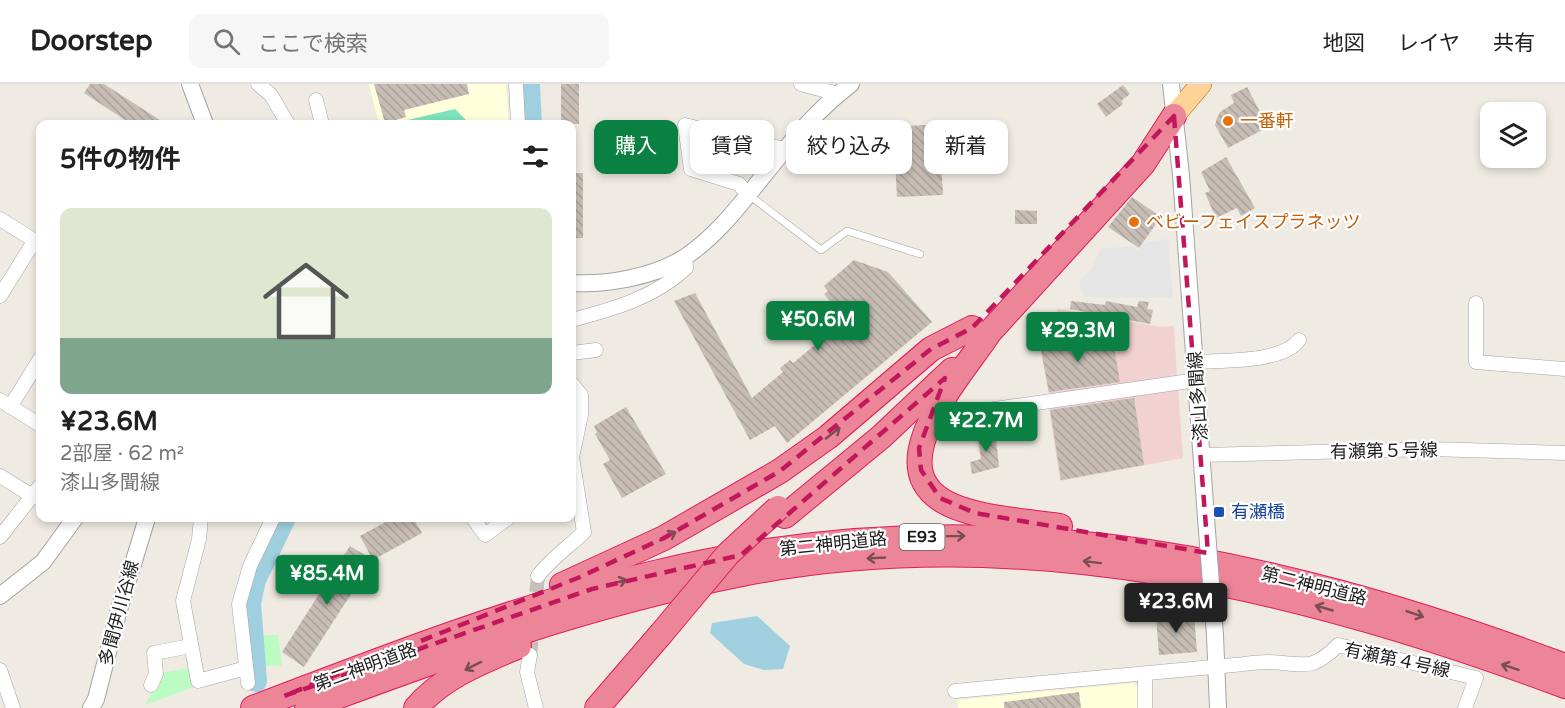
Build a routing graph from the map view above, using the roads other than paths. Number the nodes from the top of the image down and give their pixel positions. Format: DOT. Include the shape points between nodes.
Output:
graph roads {
  1 [pos="190,84"];
  2 [pos="258,84"];
  3 [pos="516,84"];
  4 [pos="801,84"];
  5 [pos="1171,84"];
  6 [pos="1201,84"];
  7 [pos="844,89"];
  8 [pos="316,100"];
  9 [pos="1174,116"];
  10 [pos="204,120"];
  11 [pos="286,120"];
  12 [pos="321,120"];
  13 [pos="518,120"];
  14 [pos="784,149"];
  15 [pos="748,195"];
  16 [pos="0,219"];
  17 [pos="36,241"];
  18 [pos="36,245"];
  19 [pos="920,254"];
  20 [pos="685,257"];
  21 [pos="576,283"];
  22 [pos="0,296"];
  23 [pos="1476,303"];
  24 [pos="576,319"];
  25 [pos="979,332"];
  26 [pos="1299,340"];
  27 [pos="596,350"];
  28 [pos="576,352"];
  29 [pos="1196,362"];
  30 [pos="36,364"];
  31 [pos="1565,369"];
  32 [pos="1197,380"];
  33 [pos="576,388"];
  34 [pos="5,403"];
  35 [pos="981,411"];
  36 [pos="36,422"];
  37 [pos="576,438"];
  38 [pos="1565,453"];
  39 [pos="1202,455"];
  40 [pos="0,476"];
  41 [pos="576,482"];
  42 [pos="36,492"];
  43 [pos="36,493"];
  44 [pos="72,522"];
  45 [pos="146,522"];
  46 [pos="201,522"];
  47 [pos="271,522"];
  48 [pos="476,522"];
  49 [pos="503,522"];
  50 [pos="0,537"];
  51 [pos="538,576"];
  52 [pos="685,586"];
  53 [pos="0,596"];
  54 [pos="1377,601"];
  55 [pos="664,638"];
  56 [pos="191,646"];
  57 [pos="530,655"];
  58 [pos="1216,666"];
  59 [pos="1565,666"];
  60 [pos="246,668"];
  61 [pos="0,670"];
  62 [pos="1145,675"];
  63 [pos="248,682"];
  64 [pos="151,685"];
  65 [pos="1565,686"];
  66 [pos="955,691"];
  67 [pos="284,696"];
  68 [pos="13,708"];
  69 [pos="91,708"];
  70 [pos="253,708"];
  71 [pos="307,708"];
  72 [pos="416,708"];
  73 [pos="536,708"];
  74 [pos="597,708"];
  75 [pos="611,708"];
  76 [pos="1145,708"];
  77 [pos="1218,708"];
  78 [pos="1465,708"];
  1 -- 10 [label="street"];
  2 -- 11 [label="street" via="271,95"];
  3 -- 13 [label="street"];
  4 -- 7 [label="street"];
  5 -- 9 [label="street, 漆山多聞線"];
  6 -- 9 [label="main road"];
  7 -- 14 [label="street"];
  8 -- 12 [label="street"];
  9 -- 25 [label="highway" via="1143,164"];
  9 -- 29 [label="street, 漆山多聞線"];
  14 -- 15 [label="street"];
  14 -- 15 [label="street" via="685,125 691,169 739,184"];
  15 -- 19 [label="lane" via="821,250 847,231"];
  15 -- 20 [label="street" via="717,230"];
  16 -- 17 [label="street"];
  18 -- 22 [label="street"];
  20 -- 21 [label="street" via="623,280"];
  20 -- 24 [label="street" via="686,268 653,292"];
  23 -- 31 [label="street" via="1476,362"];
  25 -- 54 [label="highway" via="933,414 919,448 921,470 940,498 975,513 1122,535 1269,567"];
  25 -- 55 [label="highway" via="888,430 782,512"];
  67 -- 25 [label="highway, one-way" via="580,577 664,538 780,471 837,430 931,349"];
  26 -- 29 [label="street" via="1269,356"];
  27 -- 28 [label="street"];
  29 -- 32 [label="street, 漆山多聞線"];
  30 -- 34 [label="street"];
  32 -- 35 [label="street"];
  32 -- 39 [label="street, 漆山多聞線"];
  33 -- 37 [label="street" via="582,395"];
  34 -- 36 [label="street"];
  38 -- 39 [label="street, 有瀬第５号線" via="1428,449"];
  39 -- 58 [label="street, 漆山多聞線, bridge"];
  40 -- 42 [label="street"];
  41 -- 51 [label="street" via="584,532"];
  43 -- 50 [label="street"];
  44 -- 53 [label="street" via="43,562"];
  45 -- 69 [label="street, 多聞伊川谷線"];
  46 -- 56 [label="street" via="183,601"];
  47 -- 60 [label="street" via="250,566 238,604"];
  48 -- 49 [label="street" via="485,535"];
  65 -- 52 [label="highway, 第二神明道路 / E93, one-way" via="1265,591 1084,561 969,554 854,559 746,573"];
  52 -- 71 [label="highway, 第二神明道路 / E93" via="591,608"];
  52 -- 72 [label="highway, one-way" via="541,636 476,664 440,686"];
  54 -- 59 [label="highway, 第二神明道路 / E93, one-way"];
  67 -- 54 [label="highway, 第二神明道路 / E93, one-way" via="592,589 697,563 855,541 971,536 1084,543 1201,560"];
  55 -- 74 [label="highway"];
  55 -- 75 [label="highway"];
  56 -- 60 [label="street" via="198,681"];
  56 -- 64 [label="street" via="154,653 156,674"];
  57 -- 73 [label="street" via="527,672"];
  58 -- 62 [label="street"];
  58 -- 77 [label="street, 漆山多聞線"];
  58 -- 78 [label="street, 有瀬第４号線" via="1268,662 1303,666 1325,659 1338,645 1476,678"];
  60 -- 63 [label="street"];
  61 -- 68 [label="street"];
  62 -- 66 [label="street"];
  62 -- 76 [label="street"];
  67 -- 70 [label="highway, 第二神明道路 / E93"];
}
